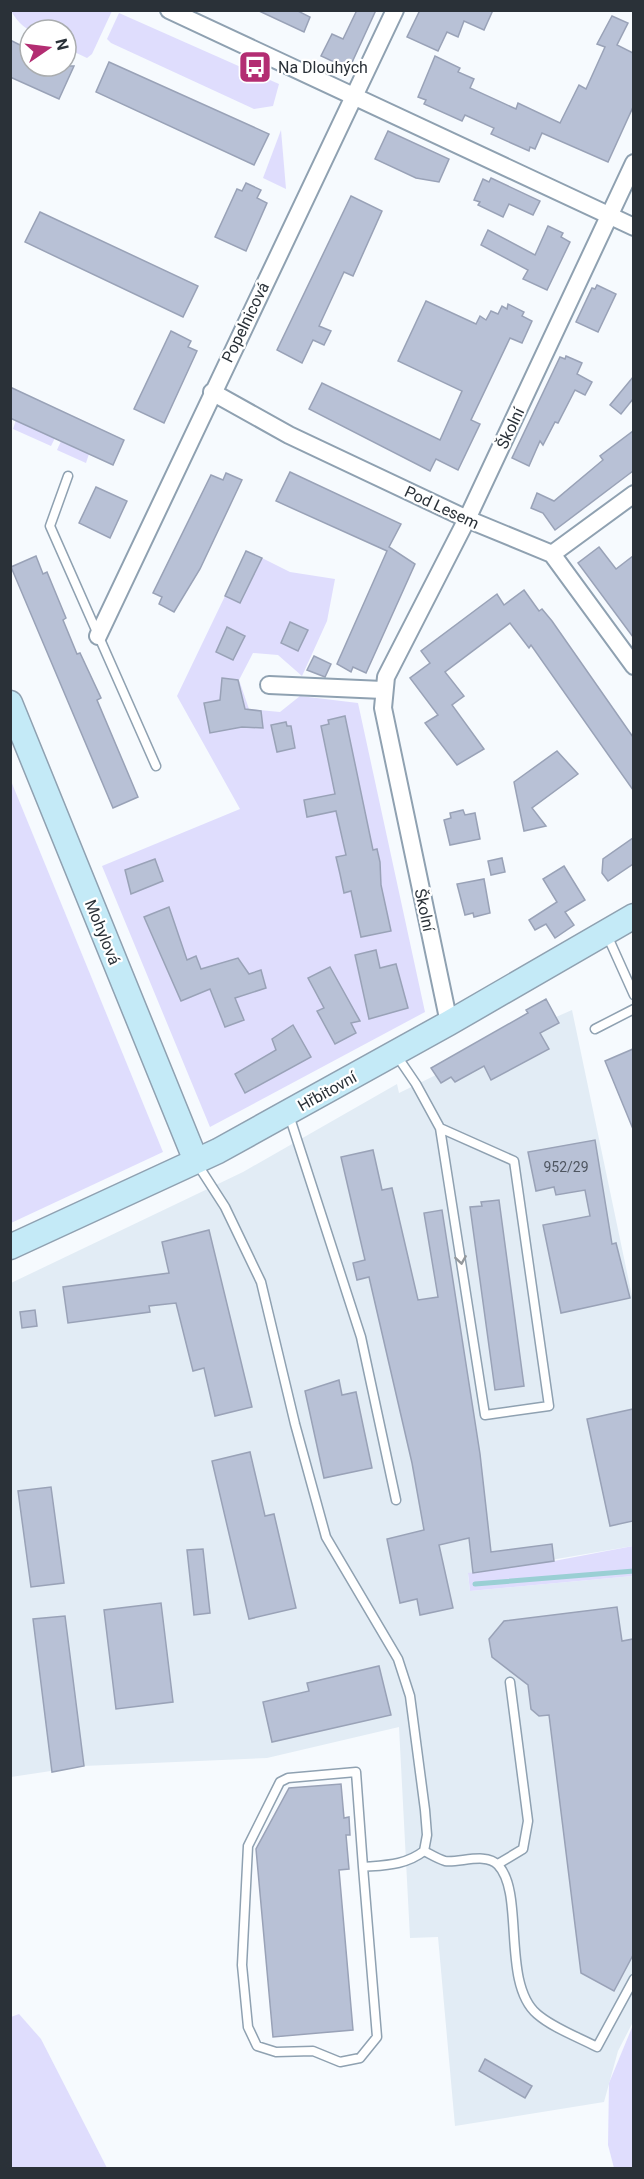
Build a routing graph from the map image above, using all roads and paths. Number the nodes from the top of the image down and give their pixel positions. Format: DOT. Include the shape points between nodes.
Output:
graph roads {
  1 [pos="169,10"];
  2 [pos="395,10"];
  3 [pos="352,97"];
  4 [pos="633,163"];
  5 [pos="610,216"];
  6 [pos="633,227"];
  7 [pos="212,392"];
  8 [pos="68,476"];
  9 [pos="633,494"];
  10 [pos="467,519"];
  11 [pos="552,554"];
  12 [pos="98,636"];
  13 [pos="633,666"];
  14 [pos="269,686"];
  15 [pos="383,690"];
  16 [pos="10,703"];
  17 [pos="156,766"];
  18 [pos="633,916"];
  19 [pos="606,932"];
  20 [pos="633,995"];
  21 [pos="633,1010"];
  22 [pos="449,1023"];
  23 [pos="595,1029"];
  24 [pos="395,1053"];
  25 [pos="288,1112"];
  26 [pos="440,1128"];
  27 [pos="196,1161"];
  28 [pos="10,1247"];
  29 [pos="396,1500"];
  30 [pos="510,1682"];
  31 [pos="424,1851"];
  32 [pos="498,1864"];
  33 [pos="363,1867"];
  34 [pos="633,1979"];
  1 -- 3 [label="street"];
  2 -- 3 [label="street, Popelnicová"];
  3 -- 5 [label="street"];
  3 -- 7 [label="street, Popelnicová"];
  4 -- 5 [label="street, Školní"];
  5 -- 6 [label="street"];
  5 -- 10 [label="street, Školní"];
  7 -- 10 [label="street, Pod Lesem" via="289,435"];
  7 -- 12 [label="street, Popelnicová"];
  8 -- 12 [label="lane" via="50,526"];
  9 -- 11 [label="street"];
  10 -- 11 [label="street, Pod Lesem"];
  10 -- 15 [label="street, Školní" via="392,664"];
  11 -- 13 [label="street"];
  12 -- 17 [label="lane"];
  14 -- 15 [label="street"];
  15 -- 22 [label="street, Školní" via="383,708"];
  16 -- 27 [label="street, Mohylová"];
  18 -- 19 [label="street, Hřbitovní"];
  19 -- 20 [label="lane"];
  19 -- 22 [label="street, Hřbitovní"];
  21 -- 23 [label="lane"];
  22 -- 24 [label="street, Hřbitovní"];
  24 -- 25 [label="street, Hřbitovní"];
  24 -- 26 [label="lane"];
  25 -- 27 [label="street, Hřbitovní"];
  25 -- 29 [label="lane" via="361,1337"];
  26 -- 26 [label="lane, one-way" via="485,1415 549,1406 514,1161"];
  27 -- 28 [label="street, Hřbitovní"];
  27 -- 31 [label="lane" via="225,1207 261,1282 326,1537 398,1659 412,1708 425,1810"];
  30 -- 32 [label="lane" via="528,1821 524,1849"];
  31 -- 32 [label="lane" via="444,1861 488,1859"];
  31 -- 33 [label="lane" via="399,1864"];
  32 -- 34 [label="lane" via="509,1893 519,1983 536,2013 597,2047"];
  33 -- 33 [label="lane" via="377,2037 360,2058 340,2062 313,2051 276,2052 257,2046 248,2027 242,1965 248,1846 280,1782 356,1772"];
}
